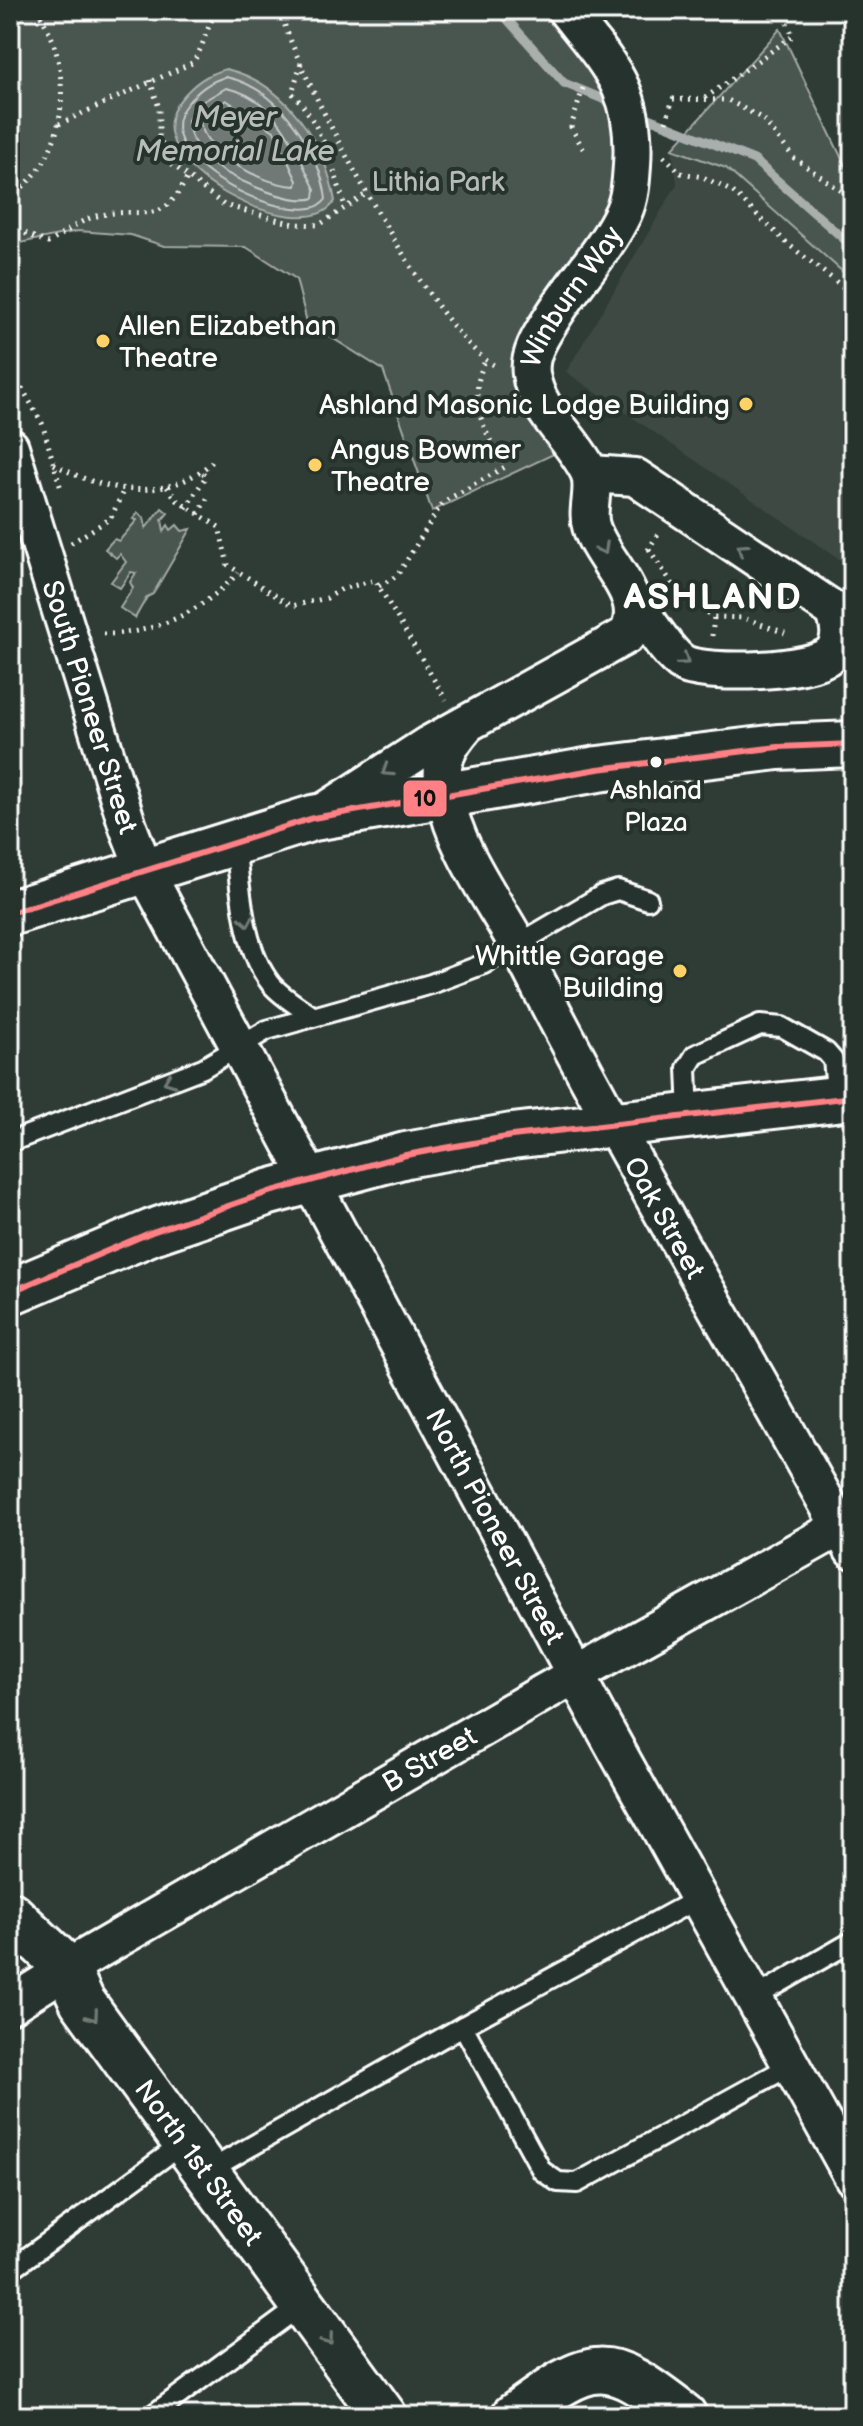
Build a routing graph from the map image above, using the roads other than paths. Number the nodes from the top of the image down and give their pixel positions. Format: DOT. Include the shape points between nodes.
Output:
graph roads {
  1 [pos="566,10"];
  2 [pos="10,447"];
  3 [pos="591,474"];
  4 [pos="634,602"];
  5 [pos="844,617"];
  6 [pos="458,715"];
  7 [pos="853,744"];
  8 [pos="445,796"];
  9 [pos="313,818"];
  10 [pos="235,844"];
  11 [pos="146,873"];
  12 [pos="648,900"];
  13 [pos="10,913"];
  14 [pos="518,945"];
  15 [pos="311,1015"];
  16 [pos="239,1048"];
  17 [pos="845,1098"];
  18 [pos="689,1116"];
  19 [pos="612,1124"];
  20 [pos="10,1142"];
  21 [pos="311,1181"];
  22 [pos="10,1292"];
  23 [pos="849,1532"];
  24 [pos="575,1675"];
  25 [pos="697,1899"];
  26 [pos="10,1914"];
  27 [pos="853,1941"];
  28 [pos="67,1968"];
  29 [pos="752,1999"];
  30 [pos="10,2005"];
  31 [pos="463,2026"];
  32 [pos="790,2066"];
  33 [pos="196,2157"];
  34 [pos="853,2177"];
  35 [pos="10,2270"];
  36 [pos="302,2305"];
  37 [pos="151,2416"];
  38 [pos="384,2416"];
  39 [pos="514,2416"];
  40 [pos="684,2416"];
  1 -- 3 [label="street, Winburn Way" via="603,81 634,123 624,211 540,337 530,370 541,400"];
  2 -- 11 [label="street, South Pioneer Street"];
  3 -- 4 [label="street, one-way" via="590,526"];
  5 -- 3 [label="street, one-way" via="635,477"];
  4 -- 5 [label="street, one-way" via="680,662 700,670 816,665 834,652"];
  4 -- 6 [label="street" via="634,624 627,635"];
  6 -- 8 [label="street" via="441,768"];
  6 -- 9 [label="street, one-way"];
  7 -- 8 [label="main road" via="778,747 613,767"];
  8 -- 9 [label="main road"];
  8 -- 14 [label="street, Oak Street" via="455,832"];
  9 -- 10 [label="main road"];
  10 -- 11 [label="main road"];
  10 -- 15 [label="lane, one-way" via="257,963 272,986"];
  11 -- 13 [label="main road"];
  11 -- 16 [label="street, North Pioneer Street"];
  12 -- 14 [label="lane" via="618,890 602,895"];
  14 -- 15 [label="lane" via="431,984"];
  14 -- 19 [label="street, Oak Street"];
  15 -- 16 [label="lane" via="267,1030"];
  16 -- 20 [label="lane, one-way" via="203,1068"];
  16 -- 21 [label="street, North Pioneer Street"];
  17 -- 18 [label="main road"];
  17 -- 18 [label="lane" via="826,1052 782,1027 760,1025 695,1055 687,1068"];
  18 -- 19 [label="main road"];
  19 -- 21 [label="main road" via="406,1155"];
  19 -- 23 [label="street, Oak Street"];
  21 -- 22 [label="main road" via="152,1232"];
  21 -- 24 [label="street, North Pioneer Street"];
  23 -- 24 [label="street, B Street"];
  24 -- 25 [label="street, North Pioneer Street"];
  24 -- 28 [label="street, B Street"];
  25 -- 29 [label="street, North Pioneer Street"];
  25 -- 31 [label="lane"];
  26 -- 28 [label="main road, North 1st Street"];
  27 -- 29 [label="lane"];
  28 -- 30 [label="street, B Street"];
  28 -- 33 [label="main road, North 1st Street, one-way" via="82,2001"];
  29 -- 32 [label="street, North Pioneer Street"];
  31 -- 32 [label="lane" via="542,2171 558,2182 577,2183"];
  31 -- 33 [label="lane"];
  32 -- 34 [label="street, North Pioneer Street"];
  33 -- 35 [label="lane"];
  33 -- 36 [label="main road, North 1st Street"];
  36 -- 37 [label="lane"];
  36 -- 38 [label="main road, North 1st Street, one-way"];
  39 -- 40 [label="main road" via="573,2377 595,2369 633,2378"];
}
